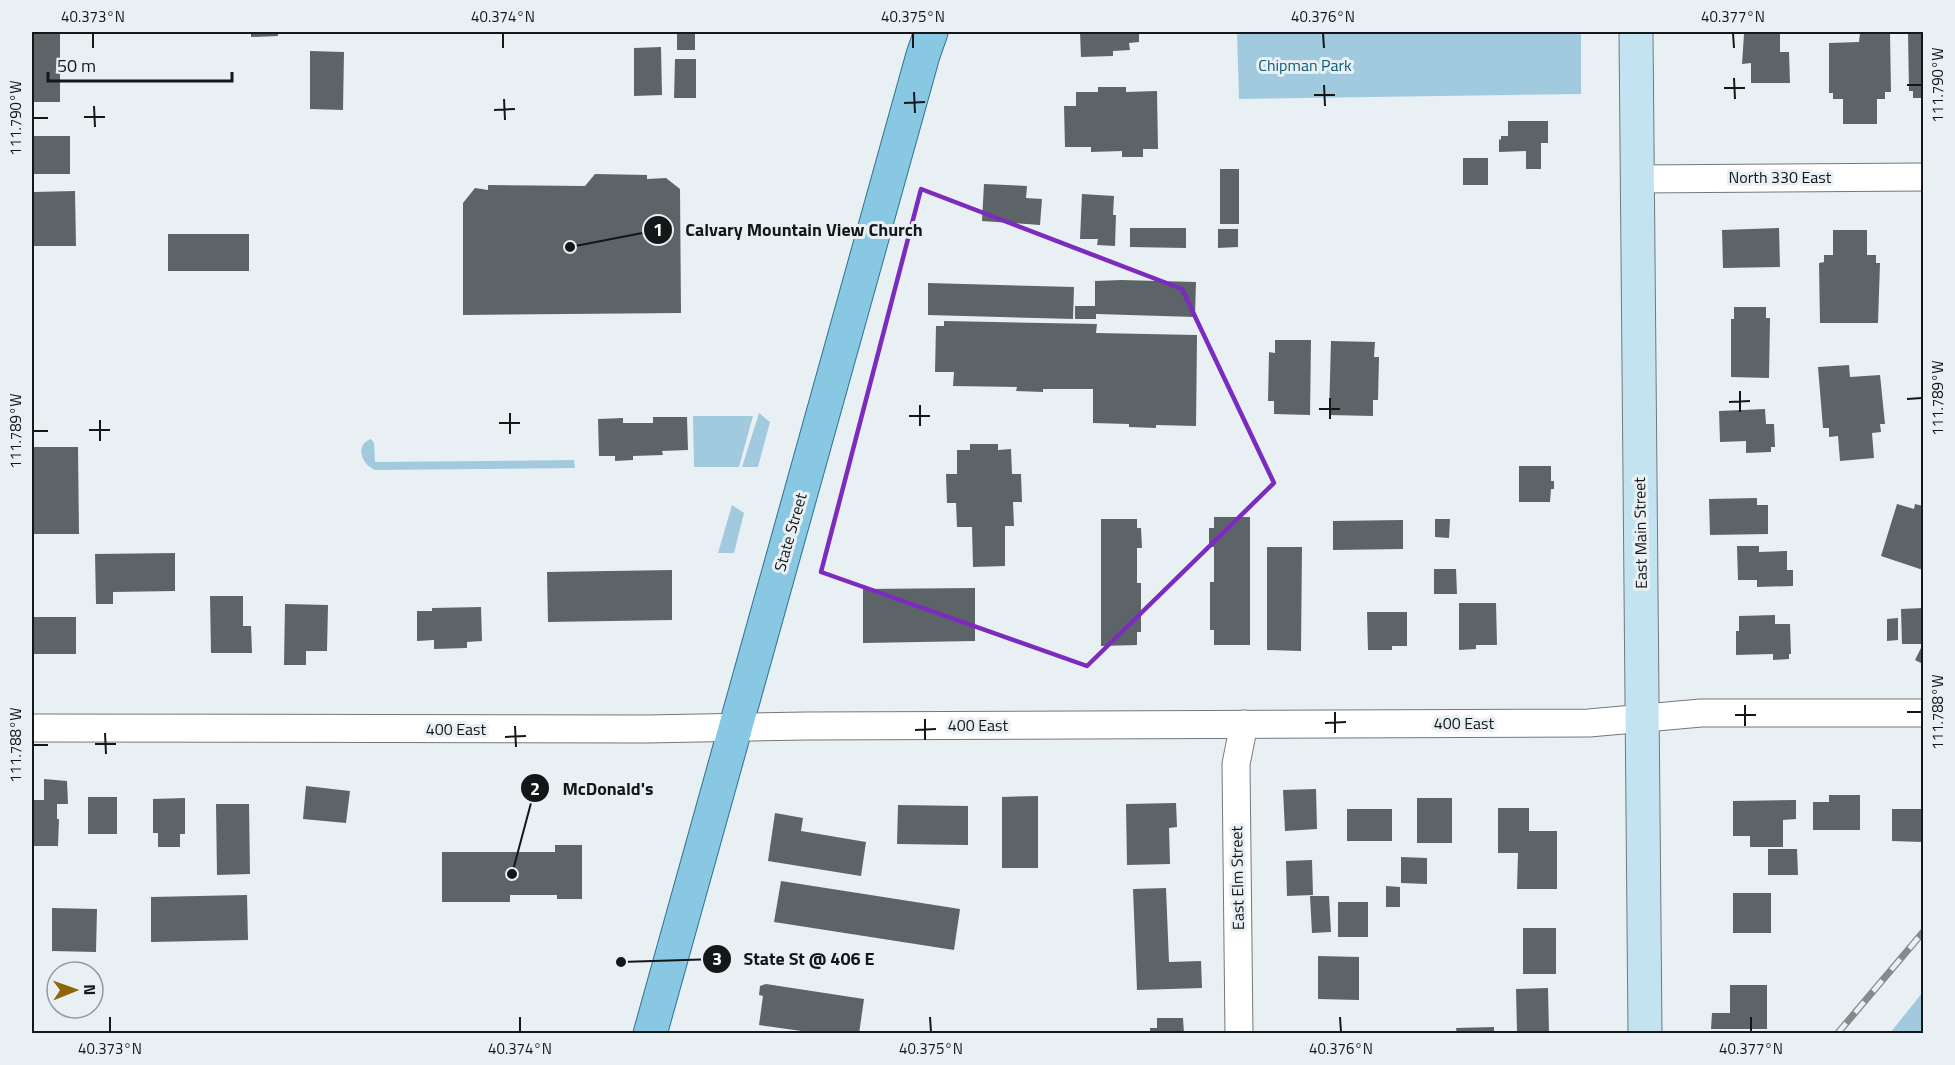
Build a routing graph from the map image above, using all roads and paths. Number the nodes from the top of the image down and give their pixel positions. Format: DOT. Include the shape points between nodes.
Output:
graph roads {
  1 [pos="931,32"];
  2 [pos="1636,32"];
  3 [pos="1923,177"];
  4 [pos="1637,178"];
  5 [pos="1923,183"];
  6 [pos="1923,713"];
  7 [pos="1642,718"];
  8 [pos="1244,724"];
  9 [pos="735,727"];
  10 [pos="32,728"];
  11 [pos="650,1034"];
  12 [pos="1239,1034"];
  13 [pos="1645,1034"];
  1 -- 9 [label="main road, State Street"];
  2 -- 4 [label="main road, East Main Street"];
  3 -- 4 [label="street, North 330 East"];
  3 -- 5 [label="street"];
  4 -- 7 [label="main road, East Main Street"];
  6 -- 7 [label="street, 400 East" via="1701,713"];
  7 -- 8 [label="street, 400 East" via="1589,723"];
  7 -- 13 [label="main road, East Main Street"];
  8 -- 9 [label="street, 400 East"];
  8 -- 12 [label="street, East Elm Street" via="1236,764"];
  9 -- 10 [label="street, 400 East"];
  9 -- 11 [label="main road, State Street"];
}
